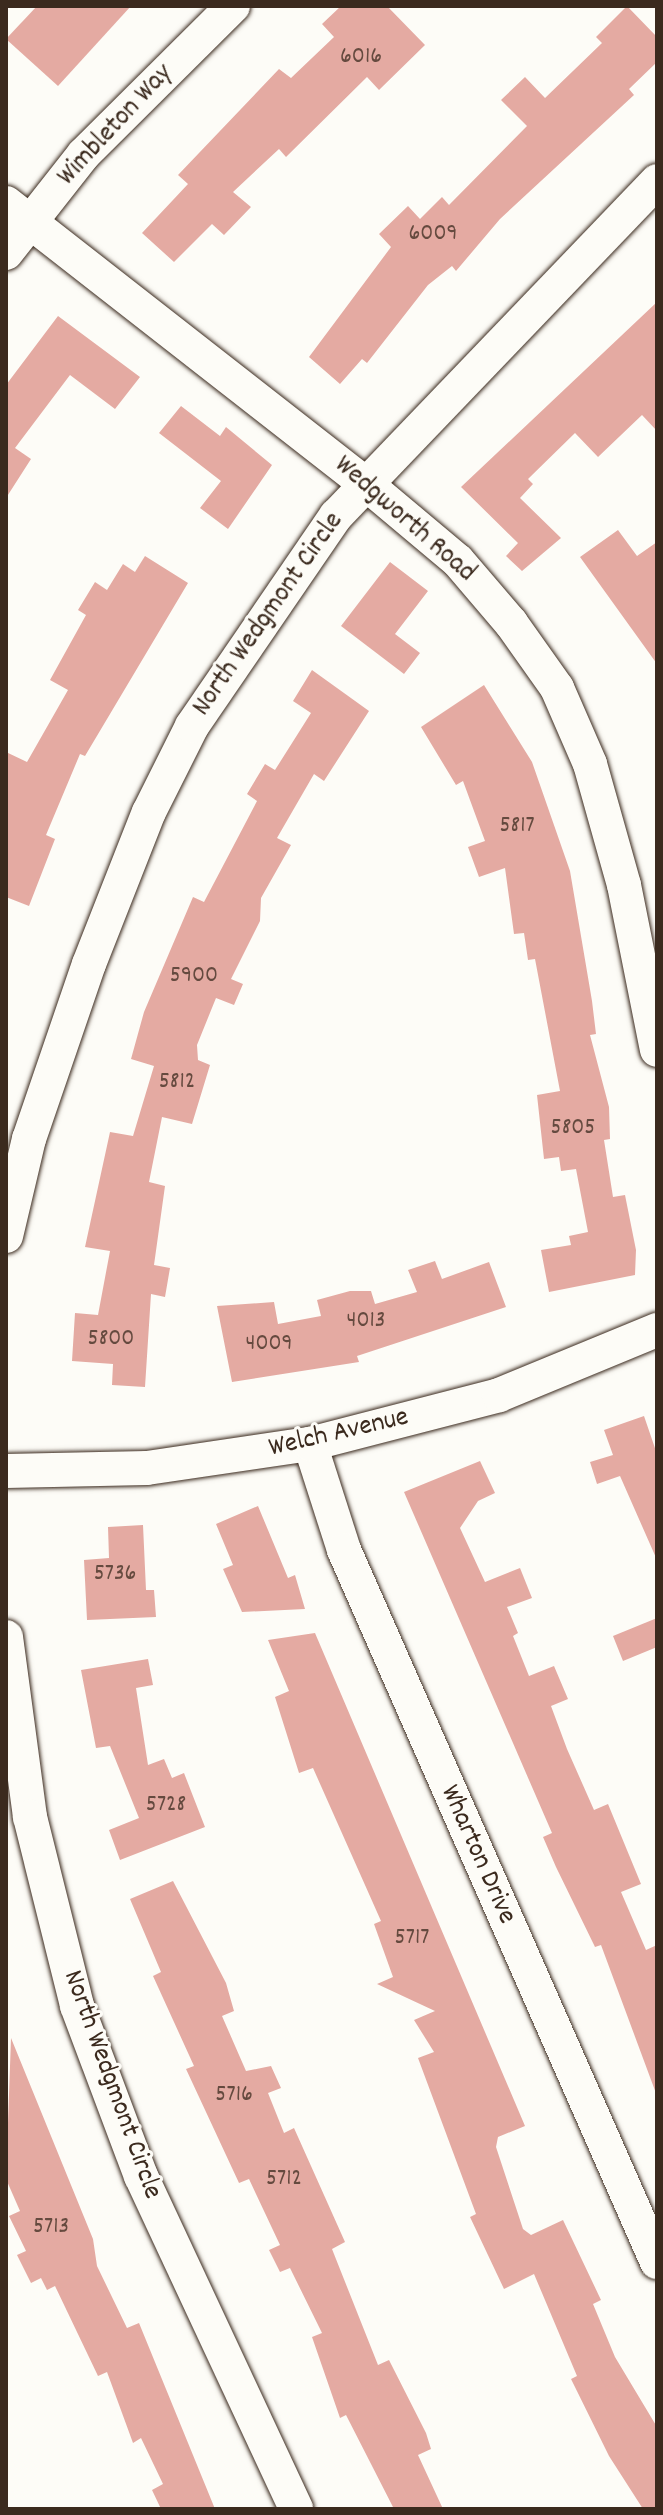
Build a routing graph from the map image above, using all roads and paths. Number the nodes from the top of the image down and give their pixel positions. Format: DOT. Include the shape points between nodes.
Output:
graph roads {
  1 [pos="233,6"];
  2 [pos="657,181"];
  3 [pos="18,212"];
  4 [pos="6,253"];
  5 [pos="365,483"];
  6 [pos="657,1050"];
  7 [pos="6,1236"];
  8 [pos="657,1330"];
  9 [pos="310,1444"];
  10 [pos="6,1471"];
  11 [pos="6,1637"];
  12 [pos="657,2262"];
  13 [pos="296,2509"];
  1 -- 3 [label="street, Wimbleton Way"];
  2 -- 5 [label="street, North Wedgmont Circle"];
  3 -- 4 [label="street, Wimbleton Way"];
  3 -- 5 [label="street, Wedgworth Road"];
  5 -- 6 [label="street, Wedgworth Road" via="458,561 557,688 590,764 620,870"];
  5 -- 7 [label="street, North Wedgmont Circle" via="255,624 149,812 29,1139"];
  8 -- 9 [label="street, Welch Avenue" via="499,1395"];
  9 -- 10 [label="street, Welch Avenue" via="147,1468"];
  9 -- 12 [label="street, Wharton Drive" via="344,1550"];
  11 -- 13 [label="street, North Wedgmont Circle" via="30,1817 77,2006 141,2176"];
}
